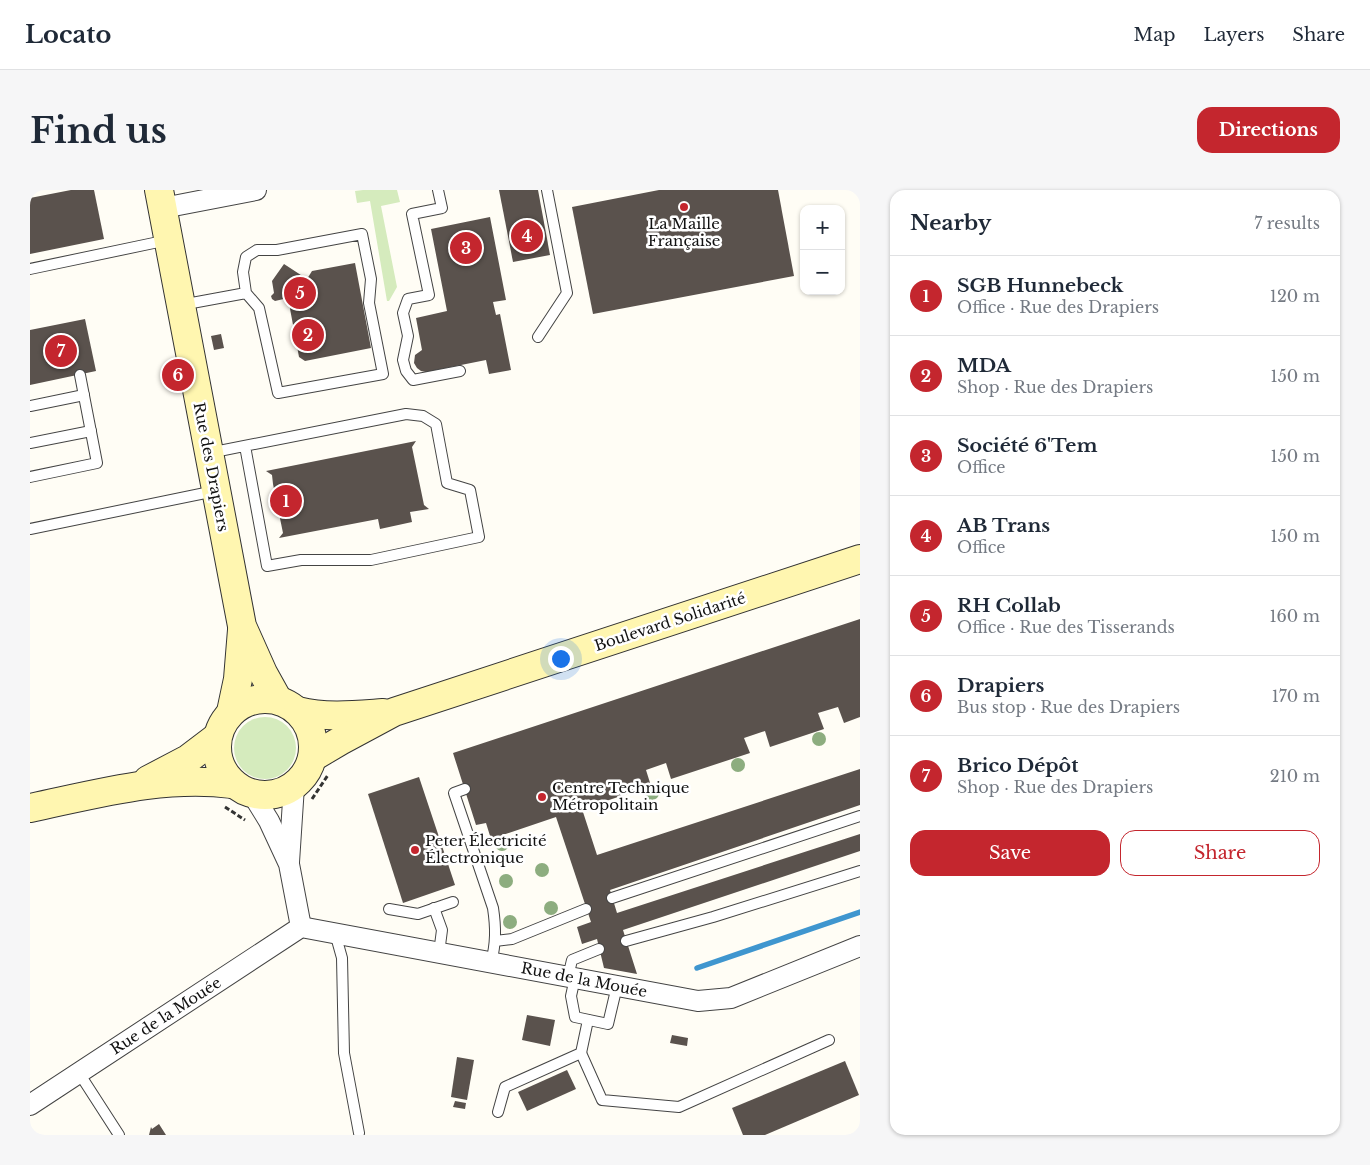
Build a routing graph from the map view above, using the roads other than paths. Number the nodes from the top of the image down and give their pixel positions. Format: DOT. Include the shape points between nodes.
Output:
graph roads {
  1 [pos="256,190"];
  2 [pos="438,190"];
  3 [pos="547,190"];
  4 [pos="161,199"];
  5 [pos="169,240"];
  6 [pos="30,269"];
  7 [pos="246,293"];
  8 [pos="181,305"];
  9 [pos="538,337"];
  10 [pos="460,371"];
  11 [pos="80,375"];
  12 [pos="84,395"];
  13 [pos="30,406"];
  14 [pos="91,431"];
  15 [pos="30,443"];
  16 [pos="245,446"];
  17 [pos="208,453"];
  18 [pos="30,477"];
  19 [pos="216,490"];
  20 [pos="30,529"];
  21 [pos="860,559"];
  22 [pos="242,626"];
  23 [pos="288,706"];
  24 [pos="231,712"];
  25 [pos="394,712"];
  26 [pos="217,736"];
  27 [pos="321,765"];
  28 [pos="138,785"];
  29 [pos="465,789"];
  30 [pos="236,795"];
  31 [pos="302,796"];
  32 [pos="30,808"];
  33 [pos="860,816"];
  34 [pos="289,864"];
  35 [pos="860,870"];
  36 [pos="612,898"];
  37 [pos="453,902"];
  38 [pos="434,908"];
  39 [pos="389,909"];
  40 [pos="586,909"];
  41 [pos="301,927"];
  42 [pos="335,933"];
  43 [pos="495,941"];
  44 [pos="626,941"];
  45 [pos="860,946"];
  46 [pos="600,949"];
  47 [pos="439,953"];
  48 [pos="491,962"];
  49 [pos="571,977"];
  50 [pos="617,986"];
  51 [pos="588,1020"];
  52 [pos="829,1040"];
  53 [pos="581,1054"];
  54 [pos="79,1073"];
  55 [pos="30,1105"];
  56 [pos="498,1112"];
  57 [pos="360,1133"];
  58 [pos="119,1135"];
  1 -- 4 [label="street"];
  2 -- 10 [label="lane" via="442,208 412,214 429,295 408,299 403,313 408,336 403,360 413,380"];
  3 -- 9 [label="lane" via="568,293"];
  4 -- 5 [label="main road, Rue des Drapiers"];
  5 -- 6 [label="lane"];
  5 -- 8 [label="main road, Rue des Drapiers"];
  7 -- 7 [label="lane" via="259,308 278,393 383,374 369,303 371,279 362,234 277,250 257,250 246,257 243,272"];
  7 -- 8 [label="lane"];
  8 -- 17 [label="main road, Rue des Drapiers"];
  11 -- 12 [label="lane"];
  12 -- 13 [label="lane"];
  12 -- 14 [label="lane"];
  14 -- 15 [label="lane"];
  14 -- 18 [label="lane" via="97,463"];
  16 -- 16 [label="lane" via="406,414 423,416 436,424 447,483 470,490 479,537 371,560 301,560 267,566"];
  16 -- 17 [label="lane"];
  17 -- 19 [label="main road, Rue des Drapiers"];
  19 -- 20 [label="lane"];
  19 -- 22 [label="main road, Rue des Drapiers"];
  21 -- 25 [label="main road, Boulevard Solidarité"];
  22 -- 23 [label="main road, Rue des Drapiers" via="263,673"];
  22 -- 24 [label="main road, Rue des Drapiers" via="238,679"];
  23 -- 24 [label="main road" via="262,699"];
  23 -- 25 [label="main road, Boulevard Solidarité" via="315,716"];
  23 -- 27 [label="main road" via="308,725"];
  24 -- 26 [label="main road"];
  25 -- 27 [label="main road, Boulevard Solidarité" via="340,740"];
  26 -- 28 [label="main road" via="188,759"];
  26 -- 30 [label="main road" via="218,762"];
  27 -- 31 [label="main road" via="309,768 303,778"];
  28 -- 30 [label="main road" via="194,781"];
  28 -- 32 [label="main road"];
  29 -- 43 [label="lane" via="454,793 493,908"];
  30 -- 31 [label="main road" via="281,793"];
  30 -- 34 [label="street" via="269,821"];
  31 -- 34 [label="street"];
  33 -- 36 [label="lane"];
  34 -- 41 [label="street"];
  35 -- 44 [label="lane"];
  37 -- 38 [label="lane"];
  38 -- 39 [label="lane" via="418,914"];
  38 -- 47 [label="lane" via="442,930"];
  40 -- 43 [label="lane" via="512,939"];
  41 -- 42 [label="street, Rue de la Mouée"];
  41 -- 54 [label="street, Rue de la Mouée"];
  42 -- 47 [label="street, Rue de la Mouée"];
  42 -- 57 [label="lane" via="342,958 344,1053"];
  43 -- 48 [label="lane"];
  45 -- 50 [label="street, Rue de la Mouée" via="732,998 698,1001"];
  46 -- 49 [label="lane" via="572,960"];
  47 -- 48 [label="street, Rue de la Mouée"];
  48 -- 49 [label="street, Rue de la Mouée"];
  49 -- 50 [label="street, Rue de la Mouée"];
  49 -- 51 [label="lane" via="575,1017"];
  50 -- 51 [label="lane" via="608,1024"];
  51 -- 53 [label="lane"];
  52 -- 53 [label="lane" via="679,1107 602,1100"];
  53 -- 56 [label="lane" via="505,1087"];
  54 -- 55 [label="street, Rue de la Mouée"];
  54 -- 58 [label="lane"];
}
